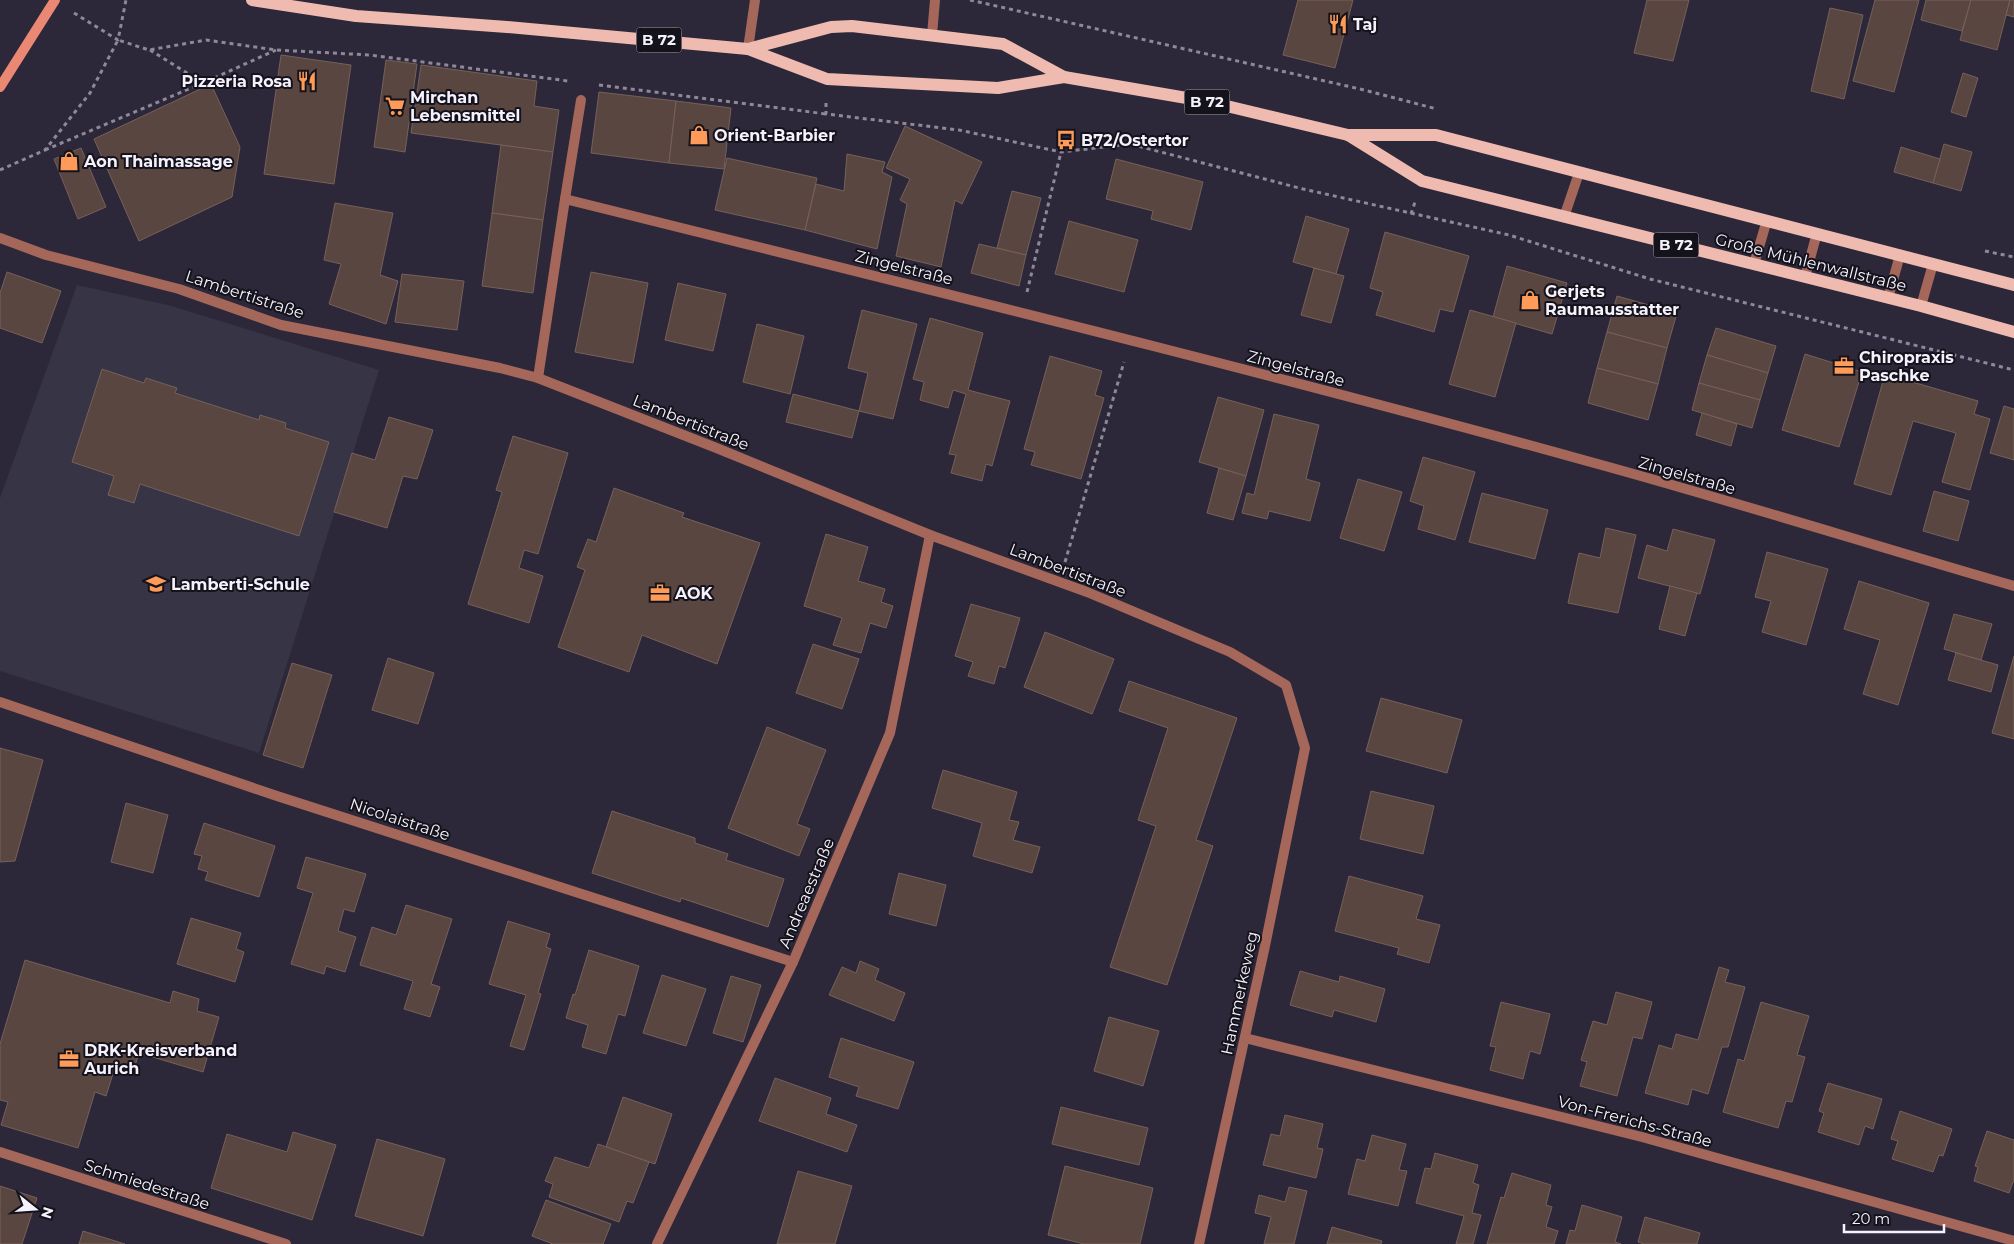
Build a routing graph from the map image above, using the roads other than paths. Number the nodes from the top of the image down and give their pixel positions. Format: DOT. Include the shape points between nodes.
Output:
graph roads {
  1 [pos="54,0"];
  2 [pos="252,0"];
  3 [pos="755,0"];
  4 [pos="935,0"];
  5 [pos="932,35"];
  6 [pos="748,48"];
  7 [pos="1064,78"];
  8 [pos="0,87"];
  9 [pos="581,100"];
  10 [pos="1348,135"];
  11 [pos="1579,173"];
  12 [pos="565,199"];
  13 [pos="1564,217"];
  14 [pos="1767,220"];
  15 [pos="1817,233"];
  16 [pos="0,238"];
  17 [pos="1900,255"];
  18 [pos="1754,264"];
  19 [pos="1933,264"];
  20 [pos="1805,277"];
  21 [pos="2014,285"];
  22 [pos="1888,298"];
  23 [pos="1921,306"];
  24 [pos="2014,332"];
  25 [pos="538,378"];
  26 [pos="930,535"];
  27 [pos="2014,586"];
  28 [pos="0,702"];
  29 [pos="1305,748"];
  30 [pos="793,962"];
  31 [pos="1245,1038"];
  32 [pos="0,1152"];
  33 [pos="2014,1241"];
  34 [pos="286,1244"];
  35 [pos="657,1244"];
  36 [pos="1199,1244"];
  1 -- 8 [label="main road"];
  2 -- 6 [label="main road, Große Mühlenwallstraße / B 72" via="356,16"];
  3 -- 6 [label="street"];
  4 -- 5 [label="street"];
  5 -- 6 [label="main road, Große Mühlenwallstraße / B 72" via="852,26 830,27"];
  5 -- 7 [label="main road, Große Mühlenwallstraße / B 72" via="1003,44"];
  6 -- 7 [label="main road, Große Mühlenwallstraße / B 72" via="827,79 998,88"];
  7 -- 10 [label="main road, Große Mühlenwallstraße / B 72" via="1210,102"];
  9 -- 12 [label="street"];
  10 -- 11 [label="main road, Große Mühlenwallstraße / B 72" via="1436,135"];
  10 -- 13 [label="main road, Große Mühlenwallstraße / B 72" via="1422,181"];
  11 -- 13 [label="street"];
  11 -- 14 [label="main road, Große Mühlenwallstraße / B 72"];
  12 -- 25 [label="street"];
  12 -- 27 [label="street, Zingelstraße" via="1022,312 1590,461"];
  13 -- 18 [label="main road, Große Mühlenwallstraße / B 72"];
  14 -- 15 [label="main road, Große Mühlenwallstraße / B 72"];
  14 -- 18 [label="street"];
  15 -- 17 [label="main road, Große Mühlenwallstraße / B 72"];
  15 -- 20 [label="street"];
  16 -- 25 [label="street, Lambertistraße" via="46,255 179,289 281,325"];
  17 -- 19 [label="main road, Große Mühlenwallstraße / B 72"];
  17 -- 22 [label="street"];
  18 -- 20 [label="main road, Große Mühlenwallstraße / B 72"];
  19 -- 21 [label="main road, Große Mühlenwallstraße / B 72"];
  19 -- 23 [label="street"];
  20 -- 22 [label="main road, Große Mühlenwallstraße / B 72"];
  22 -- 23 [label="main road, Große Mühlenwallstraße / B 72"];
  23 -- 24 [label="main road, Große Mühlenwallstraße / B 72"];
  25 -- 26 [label="street, Lambertistraße"];
  26 -- 29 [label="street, Lambertistraße" via="1059,582 1230,652 1286,685"];
  26 -- 30 [label="street, Andreaestraße" via="890,733"];
  28 -- 30 [label="street, Nicolaistraße" via="277,796"];
  29 -- 31 [label="street, Hammerkeweg"];
  30 -- 35 [label="street, Andreaestraße"];
  31 -- 33 [label="street, Von-Frerichs-Straße" via="1642,1137"];
  31 -- 36 [label="street, Hammerkeweg"];
  32 -- 34 [label="street, Schmiedestraße"];
}
